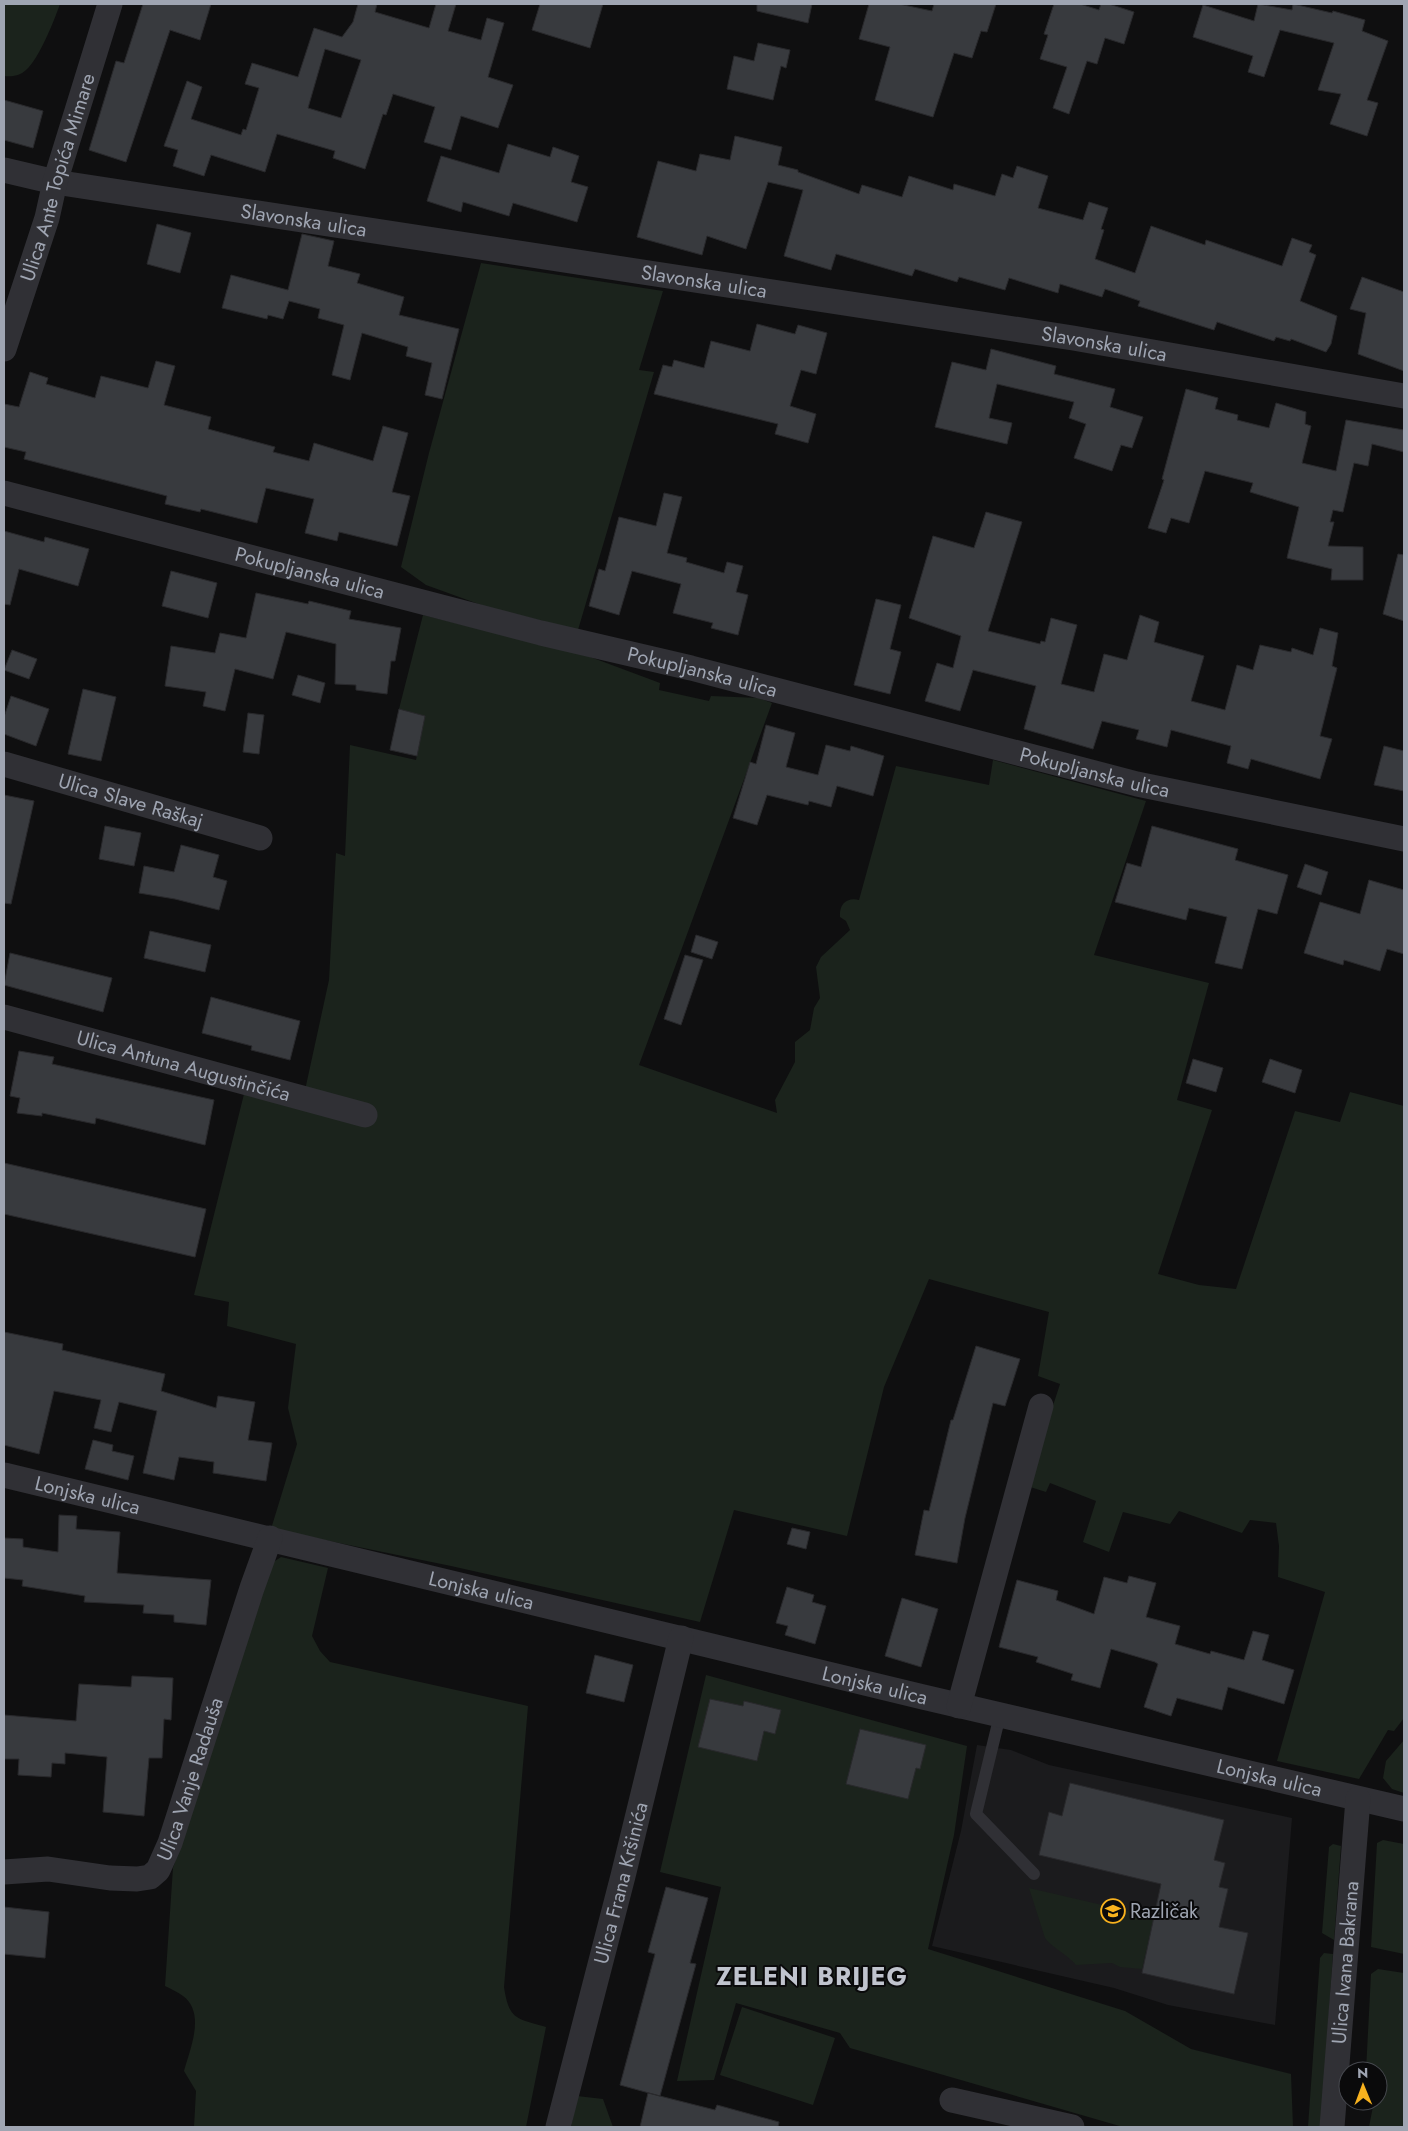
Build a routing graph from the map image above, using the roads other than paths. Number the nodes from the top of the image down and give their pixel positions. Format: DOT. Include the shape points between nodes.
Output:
graph roads {
  1 [pos="110,4"];
  2 [pos="4,170"];
  3 [pos="55,182"];
  4 [pos="4,349"];
  5 [pos="1404,396"];
  6 [pos="4,493"];
  7 [pos="4,764"];
  8 [pos="260,838"];
  9 [pos="1404,839"];
  10 [pos="4,1017"];
  11 [pos="365,1115"];
  12 [pos="1041,1406"];
  13 [pos="4,1475"];
  14 [pos="270,1538"];
  15 [pos="680,1638"];
  16 [pos="959,1706"];
  17 [pos="1000,1715"];
  18 [pos="1358,1799"];
  19 [pos="1404,1809"];
  20 [pos="4,1872"];
  21 [pos="1034,1874"];
  22 [pos="952,2100"];
  23 [pos="1062,2126"];
  24 [pos="558,2127"];
  25 [pos="1332,2127"];
  1 -- 3 [label="street, Ulica Ante Topića Mimare"];
  2 -- 3 [label="street, Slavonska ulica"];
  3 -- 4 [label="street, Ulica Ante Topića Mimare" via="47,218"];
  3 -- 5 [label="street, Slavonska ulica" via="1072,338"];
  6 -- 9 [label="street, Pokupljanska ulica" via="1137,784"];
  7 -- 8 [label="street, Ulica Slave Raškaj"];
  10 -- 11 [label="street, Ulica Antuna Augustinčića"];
  12 -- 16 [label="street"];
  13 -- 14 [label="street, Lonjska ulica"];
  14 -- 15 [label="street, Lonjska ulica"];
  14 -- 20 [label="street, Ulica Vanje Radauša" via="170,1843 158,1870 150,1877 123,1879 56,1870"];
  15 -- 16 [label="street, Lonjska ulica"];
  15 -- 24 [label="street, Ulica Frana Kršinića"];
  16 -- 17 [label="street, Lonjska ulica"];
  17 -- 18 [label="street, Lonjska ulica"];
  17 -- 21 [label="lane" via="976,1814"];
  18 -- 19 [label="street, Lonjska ulica"];
  18 -- 25 [label="street, Ulica Ivana Bakrana"];
  22 -- 23 [label="street"];
}
